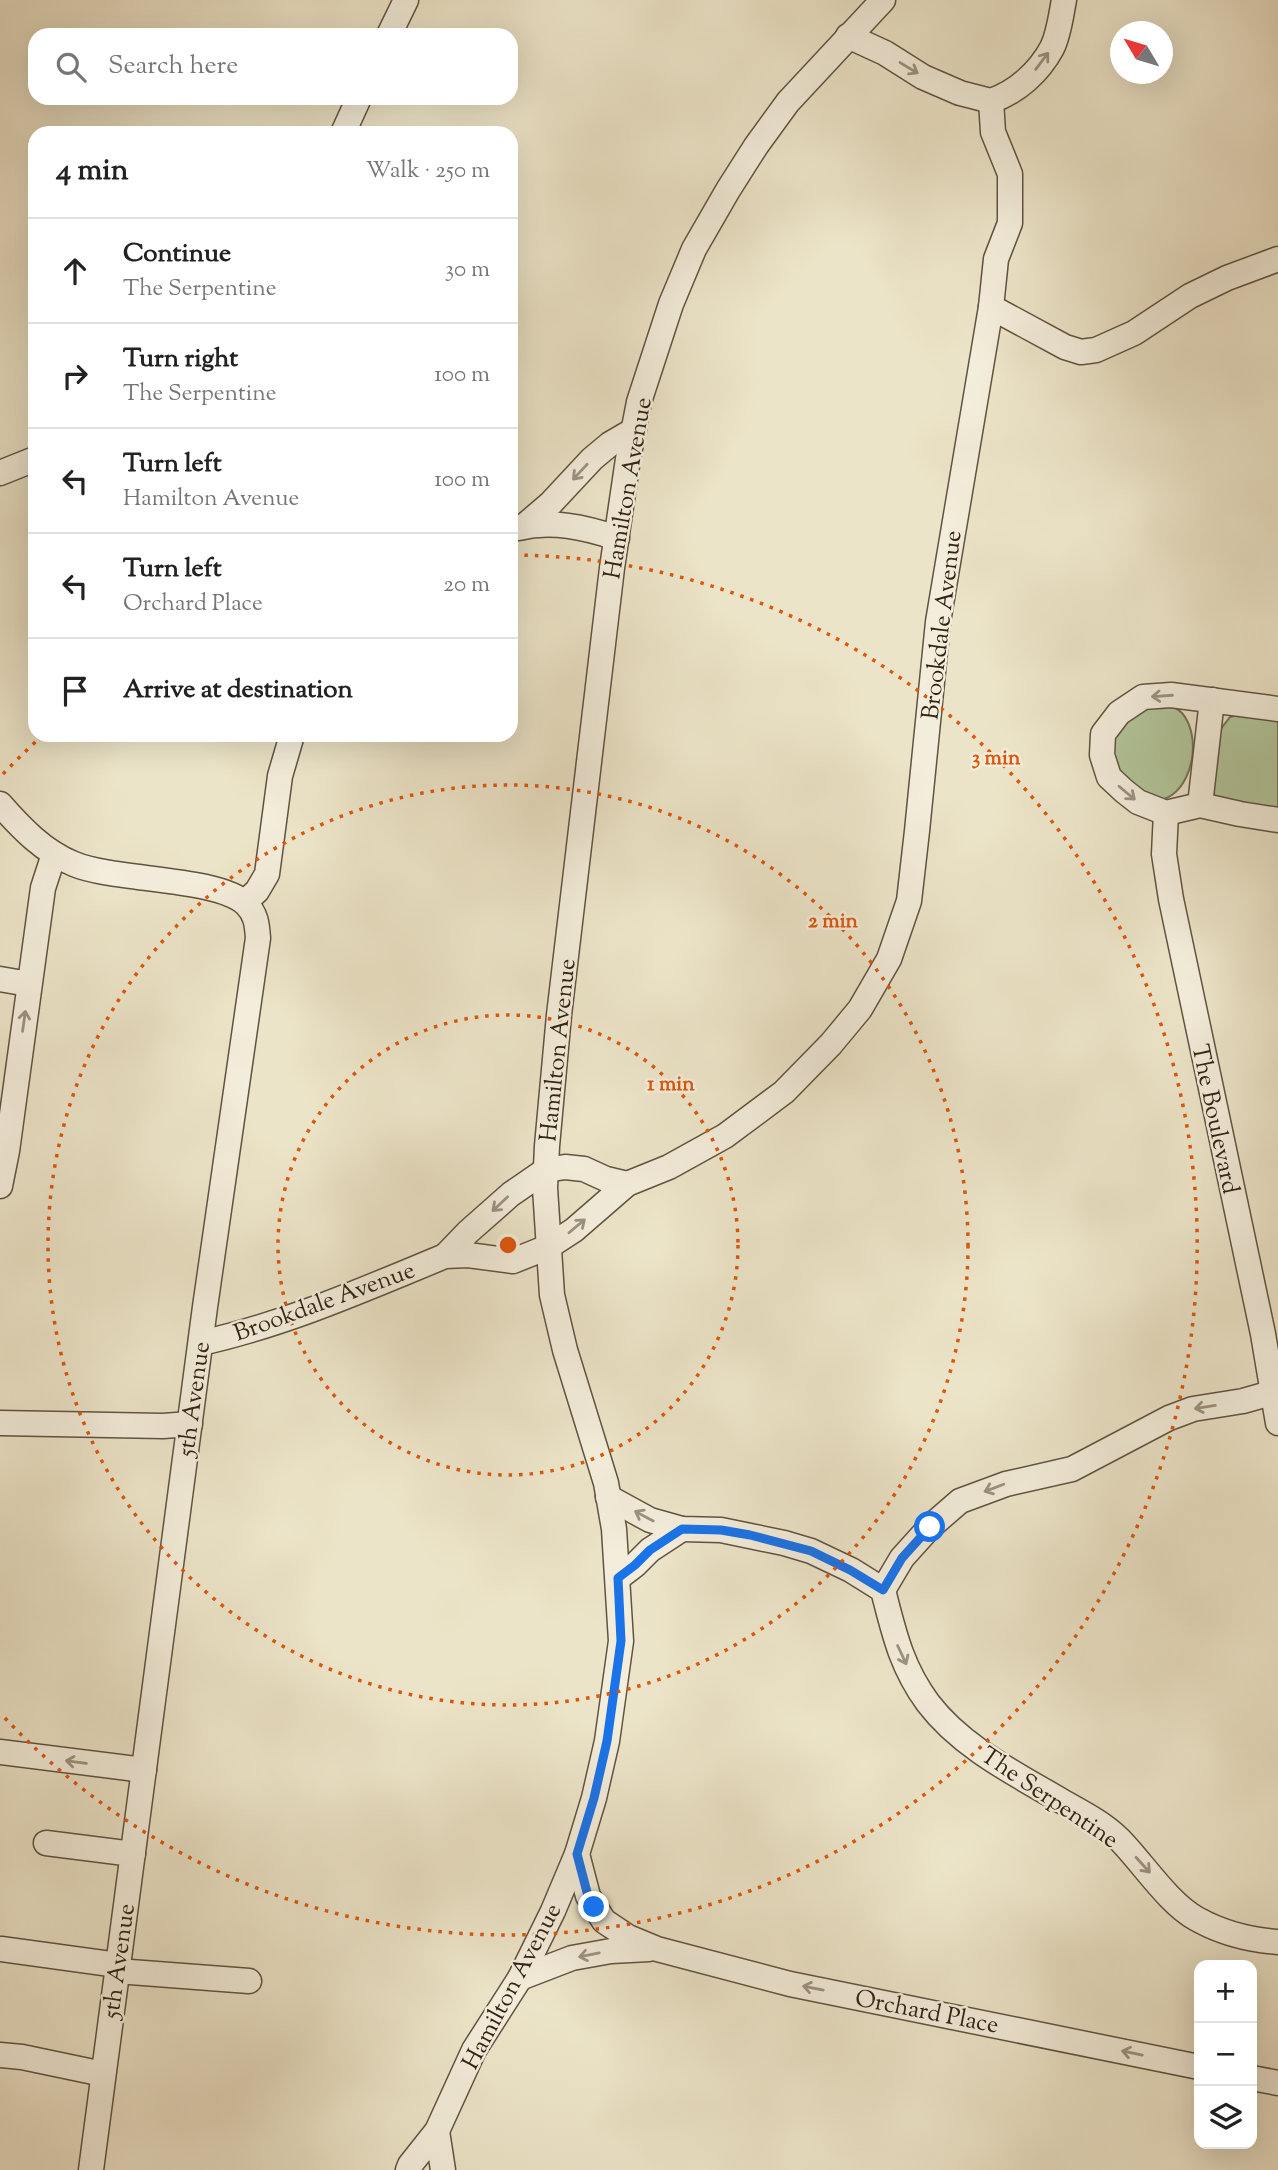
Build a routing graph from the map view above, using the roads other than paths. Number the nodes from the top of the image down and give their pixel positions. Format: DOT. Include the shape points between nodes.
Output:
graph roads {
  1 [pos="406,0"];
  2 [pos="883,0"];
  3 [pos="1064,0"];
  4 [pos="392,28"];
  5 [pos="848,36"];
  6 [pos="991,101"];
  7 [pos="356,105"];
  8 [pos="347,126"];
  9 [pos="1278,259"];
  10 [pos="991,307"];
  11 [pos="634,430"];
  12 [pos="28,461"];
  13 [pos="0,473"];
  14 [pos="518,528"];
  15 [pos="518,529"];
  16 [pos="617,538"];
  17 [pos="1212,700"];
  18 [pos="1278,709"];
  19 [pos="290,742"];
  20 [pos="0,804"];
  21 [pos="1200,805"];
  22 [pos="1166,813"];
  23 [pos="1278,820"];
  24 [pos="54,854"];
  25 [pos="245,902"];
  26 [pos="0,979"];
  27 [pos="29,984"];
  28 [pos="545,1170"];
  29 [pos="627,1184"];
  30 [pos="0,1185"];
  31 [pos="548,1247"];
  32 [pos="445,1256"];
  33 [pos="201,1343"];
  34 [pos="1275,1391"];
  35 [pos="0,1423"];
  36 [pos="1278,1423"];
  37 [pos="190,1424"];
  38 [pos="608,1497"];
  39 [pos="682,1529"];
  40 [pos="618,1578"];
  41 [pos="883,1590"];
  42 [pos="0,1752"];
  43 [pos="144,1770"];
  44 [pos="46,1843"];
  45 [pos="133,1854"];
  46 [pos="577,1854"];
  47 [pos="1278,1942"];
  48 [pos="1,1949"];
  49 [pos="657,1949"];
  50 [pos="117,1968"];
  51 [pos="520,1978"];
  52 [pos="249,1981"];
  53 [pos="0,2055"];
  54 [pos="1194,2066"];
  55 [pos="103,2074"];
  56 [pos="1257,2079"];
  57 [pos="1278,2083"];
  58 [pos="437,2131"];
  59 [pos="91,2170"];
  60 [pos="408,2170"];
  61 [pos="443,2170"];
  1 -- 4 [label="street"];
  2 -- 5 [label="street, Hamilton Avenue"];
  6 -- 3 [label="street, one-way" via="1008,95 1029,78 1052,48"];
  5 -- 6 [label="street, one-way" via="923,77"];
  5 -- 11 [label="street, Hamilton Avenue" via="788,102 756,146 694,249 654,354"];
  6 -- 10 [label="street, Brookdale Avenue" via="993,132 1010,174 1010,223 996,259"];
  7 -- 8 [label="street"];
  9 -- 10 [label="street" via="1190,296 1134,333 1096,350 1065,347"];
  10 -- 29 [label="street, Brookdale Avenue" via="938,622 909,901 889,959 860,1009 784,1092 725,1136"];
  11 -- 14 [label="street, one-way" via="592,459 551,503"];
  11 -- 16 [label="street, Hamilton Avenue"];
  12 -- 13 [label="street"];
  15 -- 16 [label="street" via="558,524"];
  16 -- 28 [label="street, Hamilton Avenue" via="559,1015"];
  17 -- 18 [label="street"];
  17 -- 21 [label="street"];
  17 -- 22 [label="street, one-way" via="1143,697 1119,713 1103,734 1102,755 1109,777 1138,802"];
  19 -- 25 [label="street" via="280,776 267,874"];
  20 -- 24 [label="street" via="20,828"];
  21 -- 22 [label="street"];
  21 -- 23 [label="street"];
  22 -- 34 [label="street, The Boulevard" via="1164,854 1171,899"];
  24 -- 25 [label="street" via="76,865 204,887"];
  24 -- 27 [label="street" via="43,888"];
  25 -- 33 [label="street, 5th Avenue" via="257,919 258,938"];
  26 -- 27 [label="street"];
  30 -- 27 [label="street, one-way"];
  28 -- 29 [label="street" via="583,1169"];
  28 -- 31 [label="street, Hamilton Avenue"];
  28 -- 32 [label="street, Brookdale Avenue, one-way" via="511,1194"];
  31 -- 29 [label="street, Brookdale Avenue, one-way"];
  31 -- 32 [label="street, Brookdale Avenue" via="513,1261"];
  31 -- 38 [label="street, Hamilton Avenue" via="552,1295 565,1350"];
  32 -- 33 [label="street, Brookdale Avenue" via="307,1312"];
  33 -- 37 [label="street, 5th Avenue"];
  34 -- 36 [label="street, The Boulevard"];
  34 -- 41 [label="street, one-way" via="1193,1409 1072,1469 1006,1484 960,1502 902,1558"];
  35 -- 37 [label="street"];
  37 -- 43 [label="street, 5th Avenue"];
  39 -- 38 [label="street, one-way" via="650,1520"];
  38 -- 40 [label="street, Hamilton Avenue"];
  39 -- 40 [label="street"];
  39 -- 41 [label="street" via="721,1530 811,1551"];
  40 -- 46 [label="street, Hamilton Avenue" via="621,1641 607,1741"];
  41 -- 47 [label="street, The Serpentine, one-way" via="898,1648 915,1684 968,1742 1117,1837 1195,1918 1227,1933"];
  43 -- 42 [label="street, one-way"];
  43 -- 45 [label="street, 5th Avenue"];
  44 -- 45 [label="street"];
  45 -- 50 [label="street, 5th Avenue"];
  46 -- 49 [label="street, Orchard Place" via="588,1896 604,1921"];
  46 -- 51 [label="street, Hamilton Avenue"];
  48 -- 50 [label="street"];
  49 -- 51 [label="street, Orchard Place, one-way" via="572,1958"];
  54 -- 49 [label="street, Orchard Place, one-way" via="790,1984"];
  50 -- 52 [label="street"];
  50 -- 55 [label="street, 5th Avenue"];
  51 -- 58 [label="street, Hamilton Avenue" via="474,2050"];
  53 -- 55 [label="street"];
  55 -- 59 [label="street, 5th Avenue"];
  56 -- 57 [label="street"];
  58 -- 60 [label="street, Hamilton Avenue"];
  58 -- 61 [label="street"];
}
